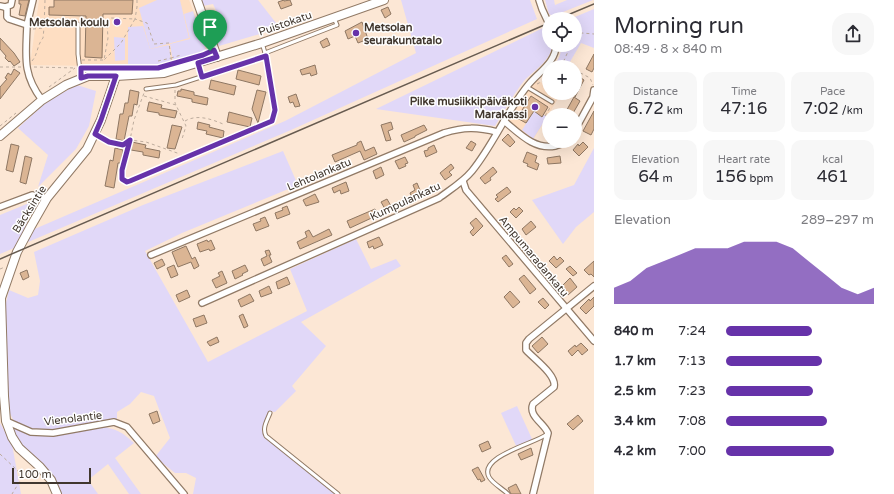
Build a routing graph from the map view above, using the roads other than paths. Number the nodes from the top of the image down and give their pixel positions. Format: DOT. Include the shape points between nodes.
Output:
graph roads {
  1 [pos="12,0"];
  2 [pos="33,0"];
  3 [pos="197,0"];
  4 [pos="384,0"];
  5 [pos="539,0"];
  6 [pos="2,6"];
  7 [pos="544,12"];
  8 [pos="334,18"];
  9 [pos="78,24"];
  10 [pos="27,27"];
  11 [pos="262,43"];
  12 [pos="555,52"];
  13 [pos="266,54"];
  14 [pos="217,57"];
  15 [pos="198,63"];
  16 [pos="116,76"];
  17 [pos="202,77"];
  18 [pos="81,78"];
  19 [pos="528,86"];
  20 [pos="146,89"];
  21 [pos="594,89"];
  22 [pos="42,100"];
  23 [pos="552,102"];
  24 [pos="582,118"];
  25 [pos="504,121"];
  26 [pos="497,132"];
  27 [pos="0,136"];
  28 [pos="542,146"];
  29 [pos="130,181"];
  30 [pos="463,181"];
  31 [pos="47,198"];
  32 [pos="0,207"];
  33 [pos="151,255"];
  34 [pos="594,286"];
  35 [pos="202,304"];
  36 [pos="565,308"];
  37 [pos="594,341"];
  38 [pos="270,413"];
  39 [pos="3,419"];
  40 [pos="548,433"];
  41 [pos="57,494"];
  42 [pos="184,494"];
  43 [pos="338,494"];
  44 [pos="508,494"];
  45 [pos="533,494"];
  1 -- 6 [label="street" via="11,5"];
  2 -- 10 [label="street"];
  3 -- 14 [label="street" via="206,15"];
  4 -- 8 [label="street, Puistokatu"];
  5 -- 7 [label="street"];
  6 -- 10 [label="street" via="7,9 9,19"];
  8 -- 11 [label="street, Puistokatu"];
  8 -- 13 [label="lane" via="337,25"];
  9 -- 18 [label="lane"];
  10 -- 22 [label="street" via="26,67 30,83"];
  11 -- 13 [label="lane"];
  11 -- 14 [label="street, Puistokatu"];
  12 -- 19 [label="street, Kumpulankatu" via="551,61"];
  13 -- 17 [label="lane"];
  13 -- 29 [label="lane" via="275,110 272,121"];
  14 -- 15 [label="street, Puistokatu"];
  15 -- 16 [label="street, Puistokatu" via="164,73"];
  15 -- 17 [label="lane"];
  16 -- 18 [label="street, Puistokatu"];
  16 -- 31 [label="street, Bäcksintie" via="101,120 87,149"];
  17 -- 20 [label="lane" via="176,85"];
  18 -- 22 [label="street"];
  19 -- 23 [label="lane"];
  19 -- 25 [label="street, Kumpulankatu"];
  21 -- 24 [label="street" via="593,98"];
  22 -- 27 [label="street"];
  25 -- 26 [label="street, Kumpulankatu"];
  25 -- 28 [label="street" via="530,142"];
  26 -- 30 [label="street, Kumpulankatu" via="479,162"];
  26 -- 33 [label="street, Lehtolankatu" via="471,127 444,133"];
  30 -- 35 [label="street, Kumpulankatu" via="439,198"];
  30 -- 36 [label="street, Ampumaradankatu" via="466,190"];
  31 -- 32 [label="street" via="32,195"];
  31 -- 39 [label="street, Bäcksintie" via="17,252 1,298"];
  34 -- 36 [label="street"];
  36 -- 37 [label="street, Ampumaradankatu"];
  36 -- 40 [label="street" via="528,339 525,346 554,379 554,387 532,407 534,416"];
  38 -- 43 [label="lane" via="265,425 266,436"];
  39 -- 41 [label="street, Bäcksintie" via="19,448 51,480"];
  39 -- 42 [label="street, Vienolantie" via="31,432 53,433 114,422 127,427"];
  40 -- 44 [label="lane" via="503,454 490,467 489,477"];
  40 -- 45 [label="street"];
}
